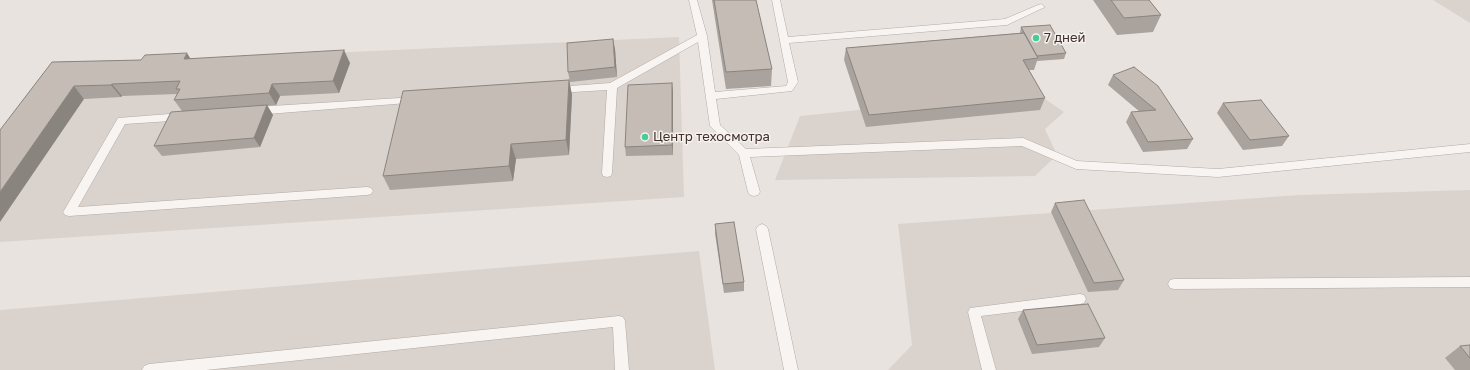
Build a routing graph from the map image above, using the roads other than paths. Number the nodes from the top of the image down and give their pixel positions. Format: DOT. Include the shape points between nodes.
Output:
graph roads {
  1 [pos="692,0"];
  2 [pos="776,0"];
  3 [pos="1041,7"];
  4 [pos="702,36"];
  5 [pos="784,40"];
  6 [pos="612,86"];
  7 [pos="549,90"];
  8 [pos="710,96"];
  9 [pos="430,99"];
  10 [pos="248,112"];
  11 [pos="193,116"];
  12 [pos="1470,148"];
  13 [pos="744,152"];
  14 [pos="607,173"];
  15 [pos="367,191"];
  16 [pos="754,192"];
  17 [pos="762,229"];
  18 [pos="1470,282"];
  19 [pos="1174,284"];
  20 [pos="1080,299"];
  21 [pos="150,370"];
  22 [pos="622,370"];
  23 [pos="791,370"];
  24 [pos="989,370"];
  1 -- 4 [label="lane"];
  2 -- 5 [label="lane"];
  3 -- 5 [label="lane" via="1007,22"];
  4 -- 6 [label="lane"];
  4 -- 8 [label="lane"];
  5 -- 8 [label="lane" via="793,82 789,89"];
  6 -- 7 [label="lane"];
  6 -- 14 [label="lane"];
  8 -- 13 [label="lane" via="715,126"];
  9 -- 10 [label="lane"];
  11 -- 15 [label="lane" via="122,121 69,212"];
  12 -- 13 [label="lane" via="1218,173 1076,165 1023,142"];
  13 -- 16 [label="lane"];
  17 -- 23 [label="lane"];
  18 -- 19 [label="lane"];
  20 -- 24 [label="lane" via="974,312"];
  21 -- 22 [label="lane" via="619,322"];
}
